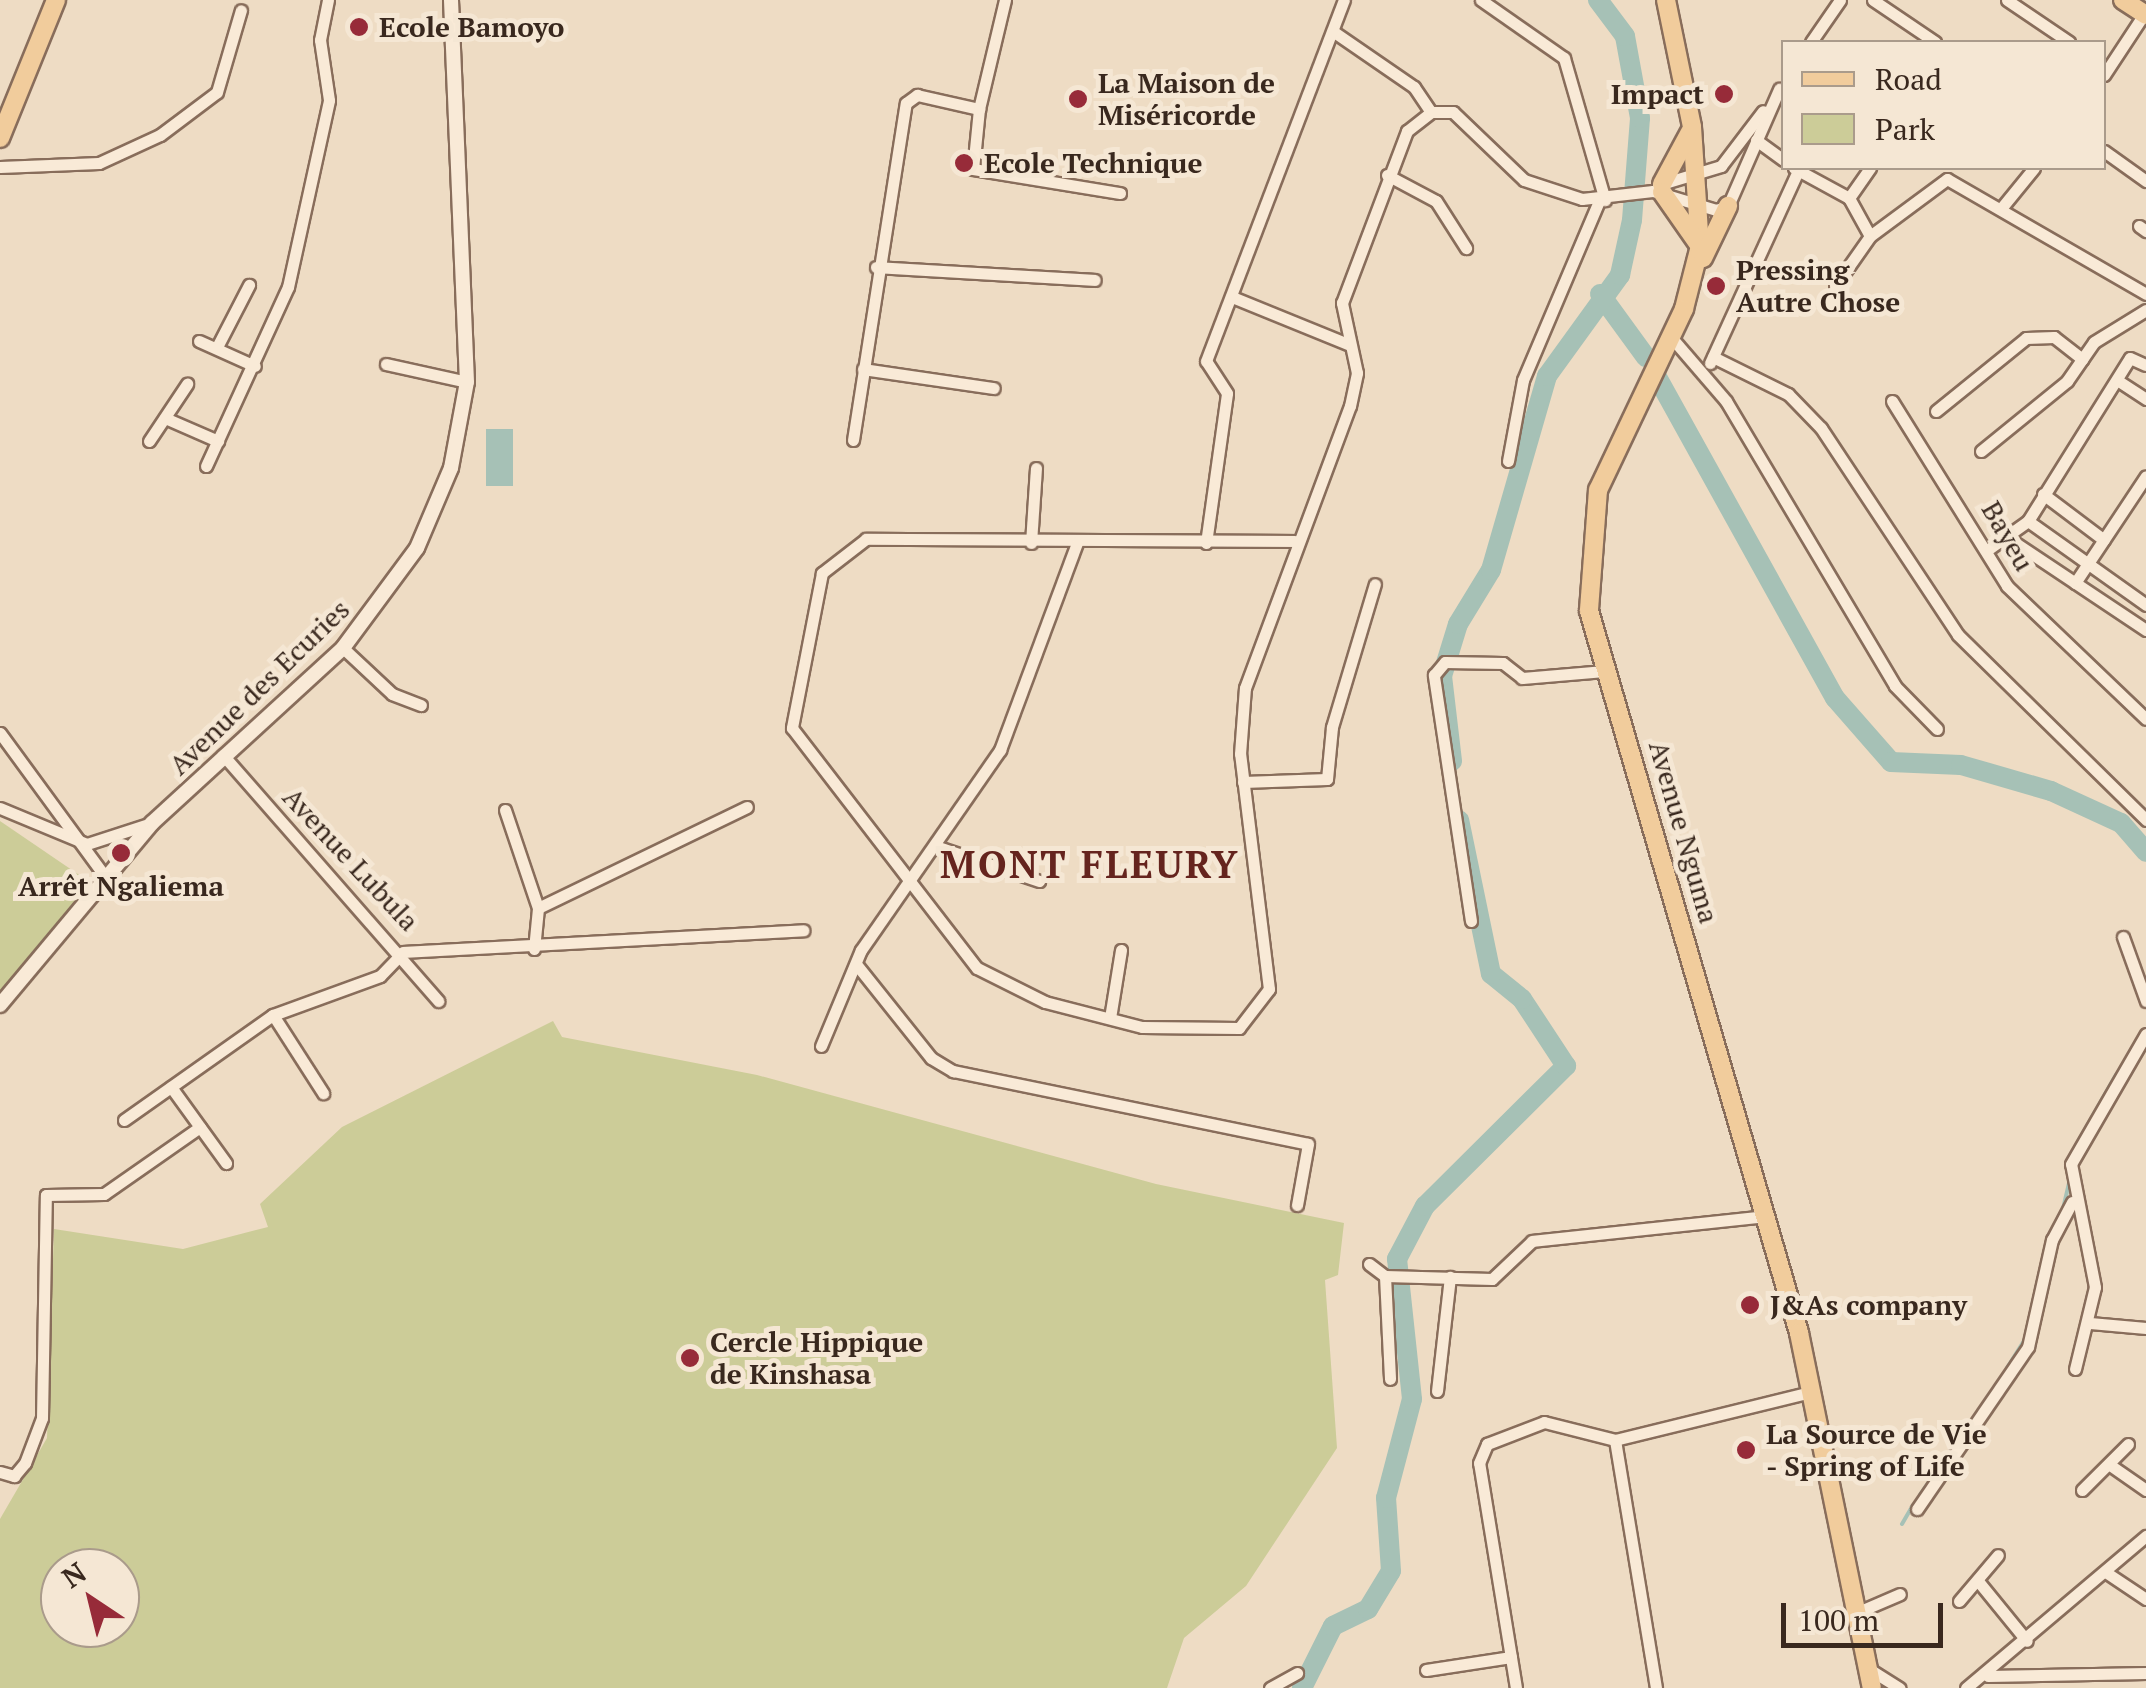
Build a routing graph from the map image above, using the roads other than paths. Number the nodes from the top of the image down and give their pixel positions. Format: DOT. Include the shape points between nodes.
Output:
graph roads {
  1 [pos="56,0"];
  2 [pos="328,0"];
  3 [pos="451,0"];
  4 [pos="1005,0"];
  5 [pos="1344,0"];
  6 [pos="1481,0"];
  7 [pos="1666,0"];
  8 [pos="1840,0"];
  9 [pos="1873,0"];
  10 [pos="2007,0"];
  11 [pos="2123,0"];
  12 [pos="240,10"];
  13 [pos="2145,15"];
  14 [pos="1334,32"];
  15 [pos="1812,40"];
  16 [pos="1932,40"];
  17 [pos="2066,40"];
  18 [pos="2106,69"];
  19 [pos="1781,86"];
  20 [pos="16,90"];
  21 [pos="0,109"];
  22 [pos="979,109"];
  23 [pos="1431,112"];
  24 [pos="1692,127"];
  25 [pos="0,138"];
  26 [pos="1756,140"];
  27 [pos="2106,152"];
  28 [pos="1781,158"];
  29 [pos="0,167"];
  30 [pos="1796,170"];
  31 [pos="1798,170"];
  32 [pos="1869,170"];
  33 [pos="2032,170"];
  34 [pos="1387,175"];
  35 [pos="1698,177"];
  36 [pos="2146,181"];
  37 [pos="1657,189"];
  38 [pos="1120,193"];
  39 [pos="1849,198"];
  40 [pos="1606,200"];
  41 [pos="1700,205"];
  42 [pos="1728,206"];
  43 [pos="2003,206"];
  44 [pos="1870,236"];
  45 [pos="1700,246"];
  46 [pos="1466,248"];
  47 [pos="876,268"];
  48 [pos="1695,276"];
  49 [pos="1095,280"];
  50 [pos="249,284"];
  51 [pos="1835,286"];
  52 [pos="2146,294"];
  53 [pos="1232,297"];
  54 [pos="2146,312"];
  55 [pos="1671,338"];
  56 [pos="199,341"];
  57 [pos="1348,344"];
  58 [pos="217,347"];
  59 [pos="1713,357"];
  60 [pos="2082,359"];
  61 [pos="386,364"];
  62 [pos="255,366"];
  63 [pos="2146,366"];
  64 [pos="863,369"];
  65 [pos="1706,372"];
  66 [pos="2116,380"];
  67 [pos="467,382"];
  68 [pos="188,384"];
  69 [pos="994,388"];
  70 [pos="2146,399"];
  71 [pos="1892,400"];
  72 [pos="1936,411"];
  73 [pos="165,418"];
  74 [pos="853,440"];
  75 [pos="149,441"];
  76 [pos="218,441"];
  77 [pos="1981,451"];
  78 [pos="1508,460"];
  79 [pos="206,466"];
  80 [pos="1036,468"];
  81 [pos="2146,476"];
  82 [pos="2043,494"];
  83 [pos="2140,498"];
  84 [pos="2028,520"];
  85 [pos="2008,538"];
  86 [pos="2104,540"];
  87 [pos="1294,541"];
  88 [pos="1076,543"];
  89 [pos="1206,543"];
  90 [pos="1031,544"];
  91 [pos="1990,548"];
  92 [pos="2088,564"];
  93 [pos="2075,582"];
  94 [pos="1375,584"];
  95 [pos="2146,605"];
  96 [pos="2145,628"];
  97 [pos="343,648"];
  98 [pos="1605,671"];
  99 [pos="421,705"];
  100 [pos="2146,720"];
  101 [pos="1937,729"];
  102 [pos="0,733"];
  103 [pos="223,755"];
  104 [pos="1242,782"];
  105 [pos="748,807"];
  106 [pos="0,808"];
  107 [pos="506,810"];
  108 [pos="2146,820"];
  109 [pos="152,824"];
  110 [pos="88,844"];
  111 [pos="935,846"];
  112 [pos="106,878"];
  113 [pos="1039,881"];
  114 [pos="907,887"];
  115 [pos="538,908"];
  116 [pos="1471,921"];
  117 [pos="803,930"];
  118 [pos="2123,938"];
  119 [pos="534,950"];
  120 [pos="1121,950"];
  121 [pos="403,952"];
  122 [pos="856,964"];
  123 [pos="438,1001"];
  124 [pos="2146,1001"];
  125 [pos="0,1005"];
  126 [pos="273,1015"];
  127 [pos="1110,1018"];
  128 [pos="2146,1034"];
  129 [pos="821,1046"];
  130 [pos="171,1086"];
  131 [pos="324,1093"];
  132 [pos="124,1120"];
  133 [pos="200,1127"];
  134 [pos="226,1163"];
  135 [pos="2072,1202"];
  136 [pos="1297,1206"];
  137 [pos="1766,1216"];
  138 [pos="1369,1264"];
  139 [pos="1388,1276"];
  140 [pos="1450,1278"];
  141 [pos="2090,1323"];
  142 [pos="2146,1328"];
  143 [pos="2075,1369"];
  144 [pos="1390,1378"];
  145 [pos="1437,1391"];
  146 [pos="1811,1392"];
  147 [pos="1615,1440"];
  148 [pos="2128,1444"];
  149 [pos="2110,1465"];
  150 [pos="0,1472"];
  151 [pos="2082,1490"];
  152 [pos="2146,1490"];
  153 [pos="1917,1510"];
  154 [pos="2146,1536"];
  155 [pos="1998,1555"];
  156 [pos="2108,1572"];
  157 [pos="1978,1581"];
  158 [pos="1900,1594"];
  159 [pos="2146,1599"];
  160 [pos="1959,1602"];
  161 [pos="1851,1615"];
  162 [pos="2026,1641"];
  163 [pos="1511,1657"];
  164 [pos="1866,1667"];
  165 [pos="1426,1670"];
  166 [pos="2146,1673"];
  167 [pos="1297,1674"];
  168 [pos="1988,1676"];
  169 [pos="2015,1684"];
  170 [pos="1270,1688"];
  171 [pos="1516,1688"];
  172 [pos="1656,1688"];
  173 [pos="1872,1688"];
  174 [pos="1898,1688"];
  175 [pos="1966,1688"];
  1 -- 20 [label="main road"];
  2 -- 62 [label="street" via="320,40 329,100 288,287"];
  3 -- 67 [label="street, Avenue des Ecuries"];
  4 -- 22 [label="street"];
  5 -- 14 [label="street"];
  6 -- 40 [label="street" via="1564,58"];
  7 -- 24 [label="main road, Avenue Nguma"];
  8 -- 15 [label="street"];
  9 -- 16 [label="street"];
  10 -- 17 [label="street"];
  11 -- 13 [label="main road"];
  12 -- 29 [label="street" via="217,92 160,135 99,163"];
  13 -- 18 [label="street"];
  14 -- 23 [label="street" via="1414,87"];
  14 -- 53 [label="street"];
  19 -- 26 [label="street"];
  19 -- 35 [label="street" via="1729,159"];
  20 -- 21 [label="main road"];
  20 -- 25 [label="main road"];
  22 -- 38 [label="street" via="973,169"];
  22 -- 47 [label="street" via="917,95 906,103"];
  23 -- 34 [label="street" via="1407,131"];
  23 -- 40 [label="street" via="1462,115 1524,180"];
  24 -- 35 [label="main road, Avenue Nguma"];
  24 -- 37 [label="main road"];
  26 -- 28 [label="street"];
  26 -- 42 [label="street"];
  27 -- 36 [label="street"];
  30 -- 59 [label="street"];
  31 -- 39 [label="street"];
  32 -- 39 [label="street"];
  33 -- 43 [label="street"];
  34 -- 46 [label="street" via="1436,201"];
  34 -- 57 [label="street" via="1342,302"];
  35 -- 37 [label="street"];
  35 -- 41 [label="main road, Avenue Nguma"];
  37 -- 40 [label="street"];
  37 -- 41 [label="street"];
  37 -- 45 [label="main road"];
  39 -- 44 [label="street"];
  40 -- 78 [label="street" via="1523,380"];
  41 -- 42 [label="street"];
  41 -- 45 [label="main road, Avenue Nguma"];
  42 -- 48 [label="main road"];
  43 -- 44 [label="street" via="1947,179"];
  43 -- 52 [label="street"];
  44 -- 51 [label="street"];
  45 -- 48 [label="main road, Avenue Nguma"];
  47 -- 49 [label="street"];
  47 -- 64 [label="street"];
  48 -- 55 [label="main road, Avenue Nguma"];
  50 -- 58 [label="street"];
  53 -- 57 [label="street"];
  53 -- 89 [label="street" via="1206,361 1227,393"];
  54 -- 60 [label="street"];
  55 -- 65 [label="street"];
  55 -- 98 [label="main road, Avenue Nguma" via="1616,445 1589,532 1589,611"];
  56 -- 58 [label="street"];
  57 -- 87 [label="street" via="1356,383"];
  58 -- 62 [label="street"];
  59 -- 65 [label="street"];
  59 -- 108 [label="street" via="1788,394 1821,428 1958,635"];
  60 -- 72 [label="street" via="2054,337 2026,338"];
  60 -- 77 [label="street"];
  61 -- 67 [label="street"];
  62 -- 76 [label="street"];
  63 -- 66 [label="street" via="2130,358"];
  64 -- 69 [label="street"];
  64 -- 74 [label="street"];
  65 -- 101 [label="street" via="1895,686"];
  66 -- 70 [label="street"];
  66 -- 82 [label="street"];
  67 -- 97 [label="street, Avenue des Ecuries" via="451,468 417,548"];
  68 -- 73 [label="street"];
  71 -- 91 [label="street, Bayeu"];
  73 -- 75 [label="street"];
  73 -- 76 [label="street"];
  76 -- 79 [label="street"];
  80 -- 90 [label="street"];
  81 -- 83 [label="street"];
  82 -- 84 [label="street"];
  82 -- 86 [label="street"];
  83 -- 86 [label="street"];
  84 -- 85 [label="street"];
  84 -- 92 [label="street"];
  85 -- 91 [label="street"];
  85 -- 93 [label="street"];
  86 -- 92 [label="street"];
  87 -- 89 [label="street"];
  87 -- 104 [label="street" via="1245,688"];
  88 -- 89 [label="street"];
  88 -- 90 [label="street"];
  88 -- 111 [label="street" via="1000,750"];
  90 -- 114 [label="street" via="866,539 822,573 792,728"];
  91 -- 100 [label="street, Bayeu" via="2007,586"];
  92 -- 93 [label="street"];
  92 -- 95 [label="street"];
  93 -- 96 [label="street"];
  94 -- 104 [label="street" via="1332,726 1327,779"];
  97 -- 99 [label="street" via="392,694"];
  97 -- 103 [label="street, Avenue des Ecuries"];
  98 -- 116 [label="street" via="1522,678 1503,663 1447,662 1432,690"];
  98 -- 137 [label="main road, Avenue Nguma"];
  102 -- 110 [label="street"];
  103 -- 109 [label="street, Avenue des Ecuries"];
  103 -- 121 [label="street, Avenue Lubula"];
  104 -- 127 [label="street" via="1270,968 1265,1001 1224,1032"];
  105 -- 115 [label="street"];
  106 -- 110 [label="street"];
  107 -- 115 [label="street"];
  109 -- 110 [label="street"];
  109 -- 112 [label="street, Avenue des Ecuries"];
  110 -- 112 [label="street"];
  111 -- 113 [label="street"];
  111 -- 114 [label="street"];
  112 -- 125 [label="street, Avenue des Ecuries"];
  114 -- 122 [label="street"];
  114 -- 127 [label="street" via="959,952 996,981"];
  115 -- 119 [label="street"];
  117 -- 119 [label="street"];
  118 -- 124 [label="street"];
  119 -- 121 [label="street"];
  120 -- 127 [label="street"];
  121 -- 123 [label="street, Avenue Lubula"];
  121 -- 126 [label="street" via="380,976"];
  122 -- 129 [label="street"];
  122 -- 136 [label="street" via="931,1058 954,1072 1308,1144"];
  126 -- 130 [label="street"];
  126 -- 131 [label="street"];
  128 -- 135 [label="street" via="2080,1140"];
  130 -- 132 [label="street"];
  130 -- 133 [label="street"];
  133 -- 134 [label="street"];
  133 -- 150 [label="street" via="104,1194 46,1195 42,1418 24,1464 14,1476"];
  135 -- 141 [label="street" via="2090,1247"];
  135 -- 153 [label="street" via="2052,1240 2028,1347"];
  137 -- 140 [label="street" via="1532,1241 1497,1278"];
  137 -- 146 [label="main road, Avenue Nguma"];
  138 -- 139 [label="street"];
  139 -- 140 [label="street"];
  139 -- 144 [label="street"];
  140 -- 145 [label="street"];
  141 -- 142 [label="street"];
  141 -- 143 [label="street"];
  146 -- 147 [label="street"];
  146 -- 161 [label="main road, Avenue Nguma"];
  147 -- 163 [label="street" via="1534,1422 1481,1452"];
  147 -- 172 [label="street"];
  148 -- 149 [label="street"];
  149 -- 151 [label="street"];
  149 -- 152 [label="street"];
  154 -- 156 [label="street"];
  155 -- 157 [label="street"];
  156 -- 159 [label="street"];
  156 -- 162 [label="street"];
  157 -- 160 [label="street"];
  157 -- 162 [label="street"];
  158 -- 161 [label="street"];
  161 -- 164 [label="main road, Avenue Nguma"];
  162 -- 168 [label="street"];
  163 -- 165 [label="street"];
  163 -- 171 [label="street"];
  164 -- 173 [label="main road, Avenue Nguma"];
  164 -- 174 [label="street"];
  166 -- 169 [label="street"];
  167 -- 170 [label="street"];
  168 -- 169 [label="street"];
  168 -- 175 [label="street"];
}
